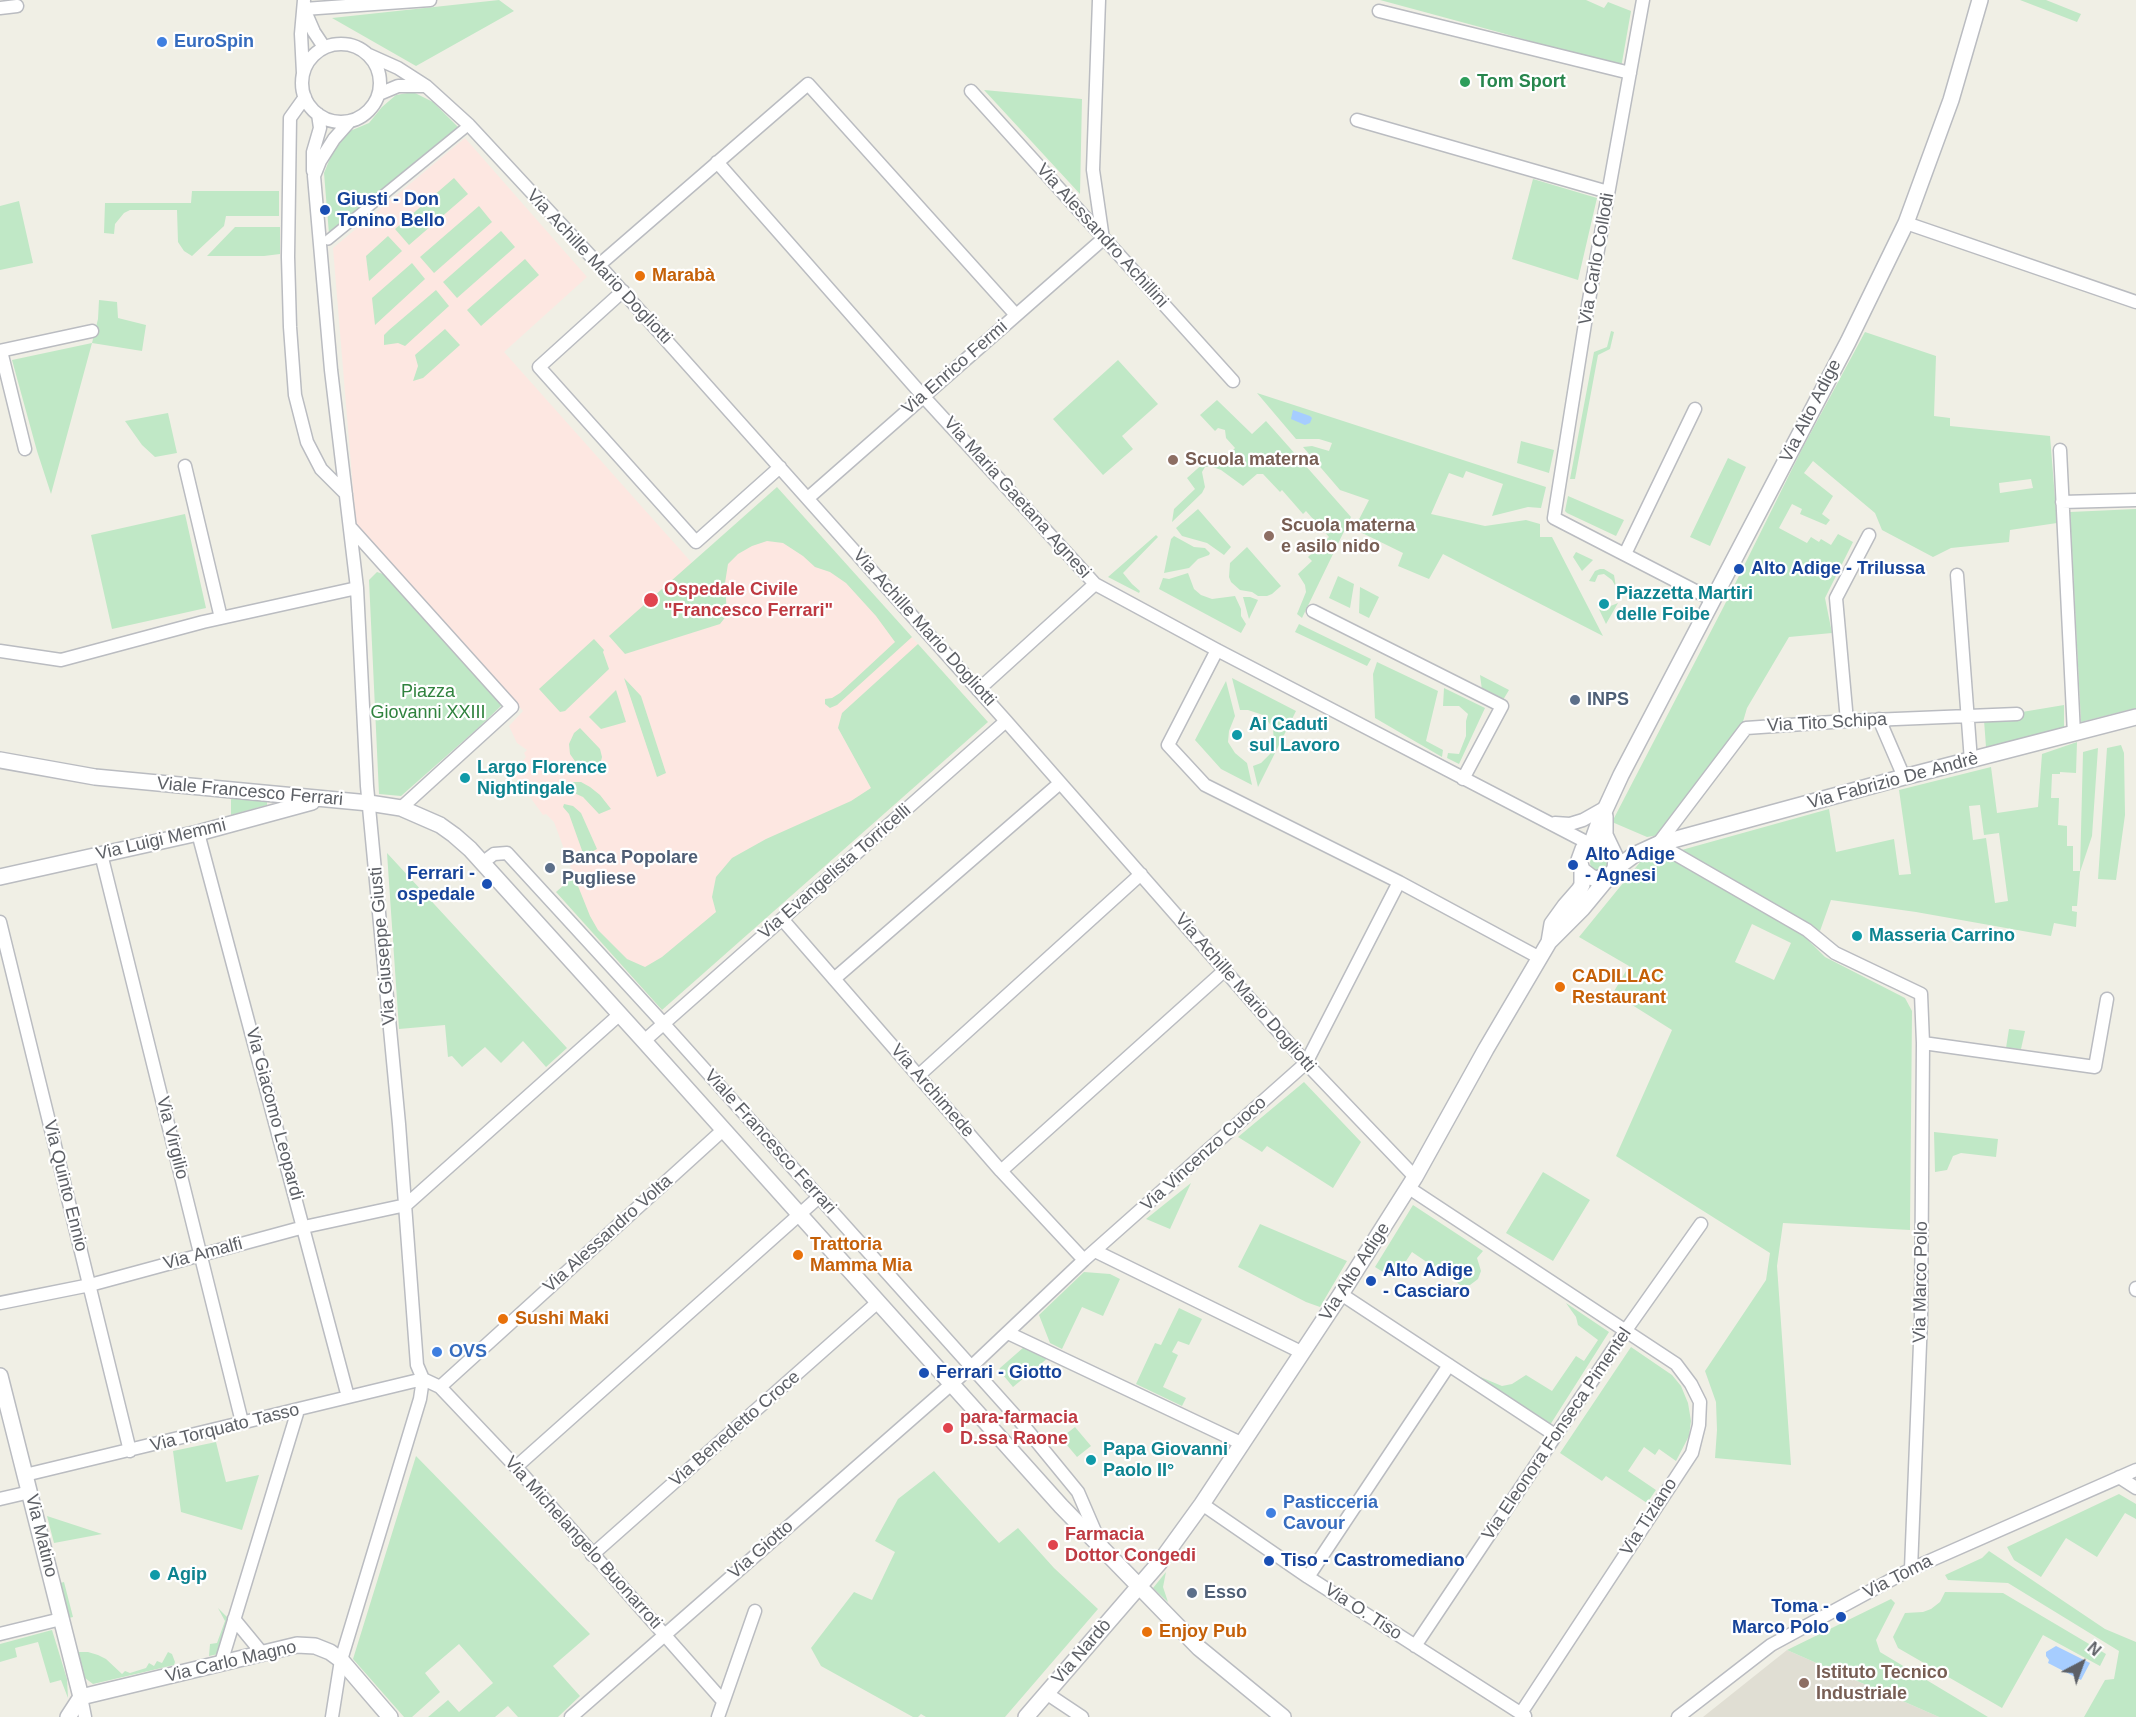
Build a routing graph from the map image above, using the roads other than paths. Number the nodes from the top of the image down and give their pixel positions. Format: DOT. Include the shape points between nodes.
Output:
graph roads {
  1 [pos="430,0"];
  2 [pos="1099,0"];
  3 [pos="1643,0"];
  4 [pos="1980,0"];
  5 [pos="304,5"];
  6 [pos="17,6"];
  7 [pos="0,8"];
  8 [pos="1379,11"];
  9 [pos="324,47"];
  10 [pos="369,55"];
  11 [pos="1630,73"];
  12 [pos="303,74"];
  13 [pos="426,86"];
  14 [pos="971,91"];
  15 [pos="379,94"];
  16 [pos="305,97"];
  17 [pos="318,114"];
  18 [pos="1358,120"];
  19 [pos="350,121"];
  20 [pos="469,125"];
  21 [pos="717,162"];
  22 [pos="314,176"];
  23 [pos="1608,192"];
  24 [pos="1906,223"];
  25 [pos="1103,238"];
  26 [pos="324,241"];
  27 [pos="599,265"];
  28 [pos="623,291"];
  29 [pos="2136,302"];
  30 [pos="1016,315"];
  31 [pos="92,331"];
  32 [pos="0,351"];
  33 [pos="1233,381"];
  34 [pos="923,396"];
  35 [pos="1695,409"];
  36 [pos="25,449"];
  37 [pos="2060,450"];
  38 [pos="185,465"];
  39 [pos="780,467"];
  40 [pos="346,494"];
  41 [pos="808,498"];
  42 [pos="2136,500"];
  43 [pos="2062,502"];
  44 [pos="350,527"];
  45 [pos="1869,535"];
  46 [pos="1624,554"];
  47 [pos="1957,575"];
  48 [pos="1095,584"];
  49 [pos="357,588"];
  50 [pos="1713,600"];
  51 [pos="1313,612"];
  52 [pos="221,618"];
  53 [pos="1217,650"];
  54 [pos="0,651"];
  55 [pos="978,690"];
  56 [pos="2017,714"];
  57 [pos="1967,716"];
  58 [pos="2136,717"];
  59 [pos="1879,719"];
  60 [pos="1006,721"];
  61 [pos="1847,721"];
  62 [pos="2074,734"];
  63 [pos="0,760"];
  64 [pos="1971,761"];
  65 [pos="1904,777"];
  66 [pos="1464,779"];
  67 [pos="1060,783"];
  68 [pos="320,799"];
  69 [pos="369,803"];
  70 [pos="1606,807"];
  71 [pos="401,808"];
  72 [pos="1551,823"];
  73 [pos="198,832"];
  74 [pos="1591,843"];
  75 [pos="1655,846"];
  76 [pos="1612,849"];
  77 [pos="101,854"];
  78 [pos="482,862"];
  79 [pos="1581,868"];
  80 [pos="1611,872"];
  81 [pos="1141,874"];
  82 [pos="0,877"];
  83 [pos="1400,882"];
  84 [pos="782,919"];
  85 [pos="0,922"];
  86 [pos="1549,942"];
  87 [pos="1540,958"];
  88 [pos="1225,970"];
  89 [pos="834,979"];
  90 [pos="2107,999"];
  91 [pos="620,1014"];
  92 [pos="663,1023"];
  93 [pos="644,1041"];
  94 [pos="1923,1043"];
  95 [pos="1306,1063"];
  96 [pos="918,1076"];
  97 [pos="723,1130"];
  98 [pos="1001,1171"];
  99 [pos="1412,1182"];
  100 [pos="819,1197"];
  101 [pos="406,1205"];
  102 [pos="800,1214"];
  103 [pos="1701,1224"];
  104 [pos="304,1227"];
  105 [pos="1095,1251"];
  106 [pos="200,1254"];
  107 [pos="1084,1260"];
  108 [pos="90,1285"];
  109 [pos="1341,1294"];
  110 [pos="878,1302"];
  111 [pos="0,1303"];
  112 [pos="1626,1330"];
  113 [pos="1008,1333"];
  114 [pos="1303,1353"];
  115 [pos="1449,1365"];
  116 [pos="972,1366"];
  117 [pos="0,1376"];
  118 [pos="423,1379"];
  119 [pos="951,1383"];
  120 [pos="440,1387"];
  121 [pos="348,1397"];
  122 [pos="298,1410"];
  123 [pos="242,1422"];
  124 [pos="1555,1435"];
  125 [pos="1243,1443"];
  126 [pos="130,1451"];
  127 [pos="516,1467"];
  128 [pos="2136,1470"];
  129 [pos="26,1475"];
  130 [pos="2119,1477"];
  131 [pos="2136,1488"];
  132 [pos="30,1492"];
  133 [pos="0,1499"];
  134 [pos="1202,1504"];
  135 [pos="1101,1547"];
  136 [pos="592,1555"];
  137 [pos="1911,1569"];
  138 [pos="1308,1577"];
  139 [pos="1139,1587"];
  140 [pos="755,1611"];
  141 [pos="61,1619"];
  142 [pos="234,1619"];
  143 [pos="0,1634"];
  144 [pos="664,1634"];
  145 [pos="1415,1646"];
  146 [pos="262,1653"];
  147 [pos="341,1660"];
  148 [pos="221,1664"];
  149 [pos="1046,1693"];
  150 [pos="81,1697"];
  151 [pos="723,1701"];
  152 [pos="1523,1715"];
  153 [pos="68,1717"];
  154 [pos="85,1717"];
  155 [pos="333,1717"];
  156 [pos="390,1717"];
  157 [pos="571,1717"];
  158 [pos="718,1717"];
  159 [pos="1026,1717"];
  160 [pos="1082,1717"];
  161 [pos="1283,1717"];
  162 [pos="1678,1717"];
  1 -- 5 [label="street"];
  2 -- 25 [label="street" via="1093,170"];
  3 -- 11 [label="street, Via Carlo Collodi"];
  4 -- 24 [label="street, Via Alto Adige" via="1951,100"];
  5 -- 9 [label="street"];
  5 -- 12 [label="street"];
  6 -- 7 [label="street"];
  8 -- 11 [label="street"];
  9 -- 10 [label="street" via="348,44"];
  9 -- 12 [label="street"];
  10 -- 13 [label="street, Via Achille Mario Dogliotti"];
  10 -- 15 [label="street" via="381,80"];
  11 -- 23 [label="street, Via Carlo Collodi"];
  12 -- 16 [label="street"];
  13 -- 15 [label="street" via="398,86"];
  13 -- 20 [label="street, Via Achille Mario Dogliotti"];
  14 -- 25 [label="street, Via Alessandro Achillini"];
  15 -- 19 [label="street" via="368,111"];
  16 -- 17 [label="street"];
  16 -- 40 [label="street" via="290,118 288,257 295,395 307,442 321,470"];
  17 -- 19 [label="street"];
  17 -- 22 [label="street, Via Giuseppe Giusti"];
  18 -- 23 [label="street"];
  19 -- 22 [label="street" via="334,139"];
  20 -- 26 [label="street"];
  20 -- 27 [label="street, Via Achille Mario Dogliotti"];
  21 -- 27 [label="street"];
  21 -- 30 [label="street" via="808,84"];
  21 -- 34 [label="street, Via Maria Gaetana Agnesi"];
  22 -- 26 [label="street, Via Giuseppe Giusti"];
  23 -- 46 [label="street, Via Carlo Collodi" via="1554,518"];
  24 -- 29 [label="street"];
  24 -- 50 [label="street, Via Alto Adige"];
  25 -- 30 [label="street, Via Enrico Fermi"];
  25 -- 33 [label="street, Via Alessandro Achillini"];
  26 -- 40 [label="street, Via Giuseppe Giusti" via="331,370"];
  27 -- 28 [label="street, Via Achille Mario Dogliotti"];
  28 -- 39 [label="street, Via Achille Mario Dogliotti"];
  28 -- 39 [label="street" via="539,367 696,542"];
  30 -- 34 [label="street, Via Enrico Fermi"];
  31 -- 32 [label="street"];
  32 -- 36 [label="street"];
  34 -- 41 [label="street, Via Enrico Fermi"];
  34 -- 48 [label="street, Via Maria Gaetana Agnesi"];
  35 -- 46 [label="street"];
  37 -- 43 [label="street"];
  38 -- 52 [label="street"];
  39 -- 41 [label="street, Via Achille Mario Dogliotti"];
  40 -- 44 [label="street, Via Giuseppe Giusti"];
  41 -- 55 [label="street, Via Achille Mario Dogliotti"];
  42 -- 43 [label="street"];
  43 -- 62 [label="street"];
  44 -- 49 [label="street, Via Giuseppe Giusti"];
  44 -- 71 [label="street" via="512,707"];
  45 -- 61 [label="street" via="1836,598"];
  46 -- 50 [label="street"];
  47 -- 57 [label="street"];
  48 -- 53 [label="street, Via Maria Gaetana Agnesi"];
  48 -- 55 [label="street"];
  49 -- 52 [label="street"];
  49 -- 69 [label="street, Via Giuseppe Giusti"];
  50 -- 70 [label="street, Via Alto Adige"];
  51 -- 66 [label="street" via="1502,706"];
  52 -- 54 [label="street" via="61,660"];
  53 -- 66 [label="street, Via Maria Gaetana Agnesi"];
  53 -- 83 [label="street" via="1168,745 1205,785"];
  55 -- 60 [label="street, Via Achille Mario Dogliotti"];
  56 -- 57 [label="street, Via Tito Schipa"];
  57 -- 59 [label="street, Via Tito Schipa"];
  57 -- 64 [label="street"];
  58 -- 62 [label="street, Via Fabrizio De Andrè"];
  59 -- 61 [label="street, Via Tito Schipa"];
  59 -- 65 [label="street"];
  60 -- 67 [label="street, Via Achille Mario Dogliotti"];
  60 -- 84 [label="street, Via Evangelista Torricelli"];
  61 -- 75 [label="street, Via Tito Schipa" via="1746,728"];
  62 -- 64 [label="street, Via Fabrizio De Andrè"];
  63 -- 68 [label="street, Viale Francesco Ferrari" via="95,777"];
  64 -- 65 [label="street, Via Fabrizio De Andrè"];
  65 -- 75 [label="street, Via Fabrizio De Andrè"];
  66 -- 72 [label="street, Via Maria Gaetana Agnesi"];
  67 -- 81 [label="street, Via Achille Mario Dogliotti"];
  67 -- 89 [label="street"];
  68 -- 69 [label="street, Viale Francesco Ferrari"];
  68 -- 73 [label="street, Via Luigi Memmi"];
  69 -- 71 [label="street, Viale Francesco Ferrari"];
  69 -- 101 [label="street, Via Giuseppe Giusti"];
  70 -- 72 [label="street" via="1570,824"];
  70 -- 74 [label="street, Via Alto Adige"];
  70 -- 76 [label="street, Via Alto Adige" via="1604,827"];
  71 -- 78 [label="street, Viale Francesco Ferrari" via="440,825"];
  72 -- 74 [label="street, Via Maria Gaetana Agnesi"];
  72 -- 79 [label="street, Via Maria Gaetana Agnesi" via="1576,850"];
  73 -- 77 [label="street, Via Luigi Memmi"];
  73 -- 104 [label="street, Via Giacomo Leopardi"];
  74 -- 76 [label="street" via="1604,843"];
  74 -- 79 [label="street, Via Alto Adige" via="1580,854"];
  75 -- 76 [label="street, Via Fabrizio De Andrè"];
  75 -- 80 [label="street, Via Fabrizio De Andrè"];
  75 -- 94 [label="street, Via Marco Polo" via="1807,930 1835,953 1922,994"];
  76 -- 80 [label="street, Via Alto Adige" via="1616,863"];
  77 -- 82 [label="street, Via Luigi Memmi"];
  77 -- 106 [label="street, Via Virgilio"];
  78 -- 91 [label="street, Viale Francesco Ferrari"];
  78 -- 92 [label="street, Viale Francesco Ferrari" via="494,854 507,853"];
  79 -- 80 [label="street" via="1596,879"];
  79 -- 86 [label="street, Via Alto Adige" via="1582,885 1552,924"];
  80 -- 86 [label="street, Via Alto Adige"];
  81 -- 88 [label="street, Via Achille Mario Dogliotti"];
  81 -- 96 [label="street"];
  83 -- 87 [label="street"];
  83 -- 95 [label="street, Via Vincenzo Cuoco"];
  84 -- 89 [label="street, Via Archimede"];
  84 -- 92 [label="street, Via Evangelista Torricelli"];
  85 -- 108 [label="street, Via Quinto Ennio"];
  86 -- 87 [label="street, Via Alto Adige"];
  87 -- 99 [label="street, Via Alto Adige"];
  88 -- 95 [label="street, Via Achille Mario Dogliotti"];
  88 -- 98 [label="street"];
  89 -- 96 [label="street, Via Archimede"];
  90 -- 94 [label="street" via="2095,1067"];
  91 -- 93 [label="street, Viale Francesco Ferrari"];
  91 -- 101 [label="street"];
  92 -- 93 [label="street, Via Evangelista Torricelli"];
  92 -- 100 [label="street, Viale Francesco Ferrari"];
  93 -- 97 [label="street, Viale Francesco Ferrari"];
  94 -- 137 [label="street, Via Marco Polo" via="1921,1319"];
  95 -- 99 [label="street, Via Achille Mario Dogliotti"];
  95 -- 105 [label="street, Via Vincenzo Cuoco"];
  96 -- 98 [label="street, Via Archimede"];
  97 -- 102 [label="street, Viale Francesco Ferrari"];
  97 -- 120 [label="street, Via Alessandro Volta"];
  98 -- 107 [label="street, Via Archimede"];
  99 -- 109 [label="street, Via Alto Adige"];
  99 -- 112 [label="street, Via Achille Mario Dogliotti"];
  100 -- 102 [label="street"];
  100 -- 116 [label="street, Viale Francesco Ferrari"];
  101 -- 104 [label="street, Via Amalfi"];
  101 -- 118 [label="street, Via Giuseppe Giusti" via="417,1365"];
  102 -- 110 [label="street, Viale Francesco Ferrari"];
  102 -- 127 [label="street"];
  103 -- 112 [label="street, Via Eleonora Fonseca Pimentel"];
  104 -- 106 [label="street, Via Amalfi"];
  104 -- 121 [label="street, Via Giacomo Leopardi"];
  105 -- 107 [label="street, Via Vincenzo Cuoco"];
  105 -- 114 [label="street"];
  106 -- 108 [label="street, Via Amalfi"];
  106 -- 123 [label="street, Via Virgilio"];
  107 -- 113 [label="street, Via Vincenzo Cuoco"];
  108 -- 111 [label="street, Via Amalfi"];
  108 -- 126 [label="street, Via Quinto Ennio"];
  109 -- 114 [label="street, Via Alto Adige"];
  109 -- 115 [label="street"];
  110 -- 119 [label="street, Viale Francesco Ferrari"];
  110 -- 136 [label="street, Via Benedetto Croce"];
  112 -- 124 [label="street, Via Eleonora Fonseca Pimentel"];
  112 -- 152 [label="street, Via Tiziano" via="1676,1364 1691,1384 1700,1402 1692,1453"];
  113 -- 116 [label="street, Via Vincenzo Cuoco"];
  113 -- 125 [label="street"];
  114 -- 125 [label="street, Via Alto Adige"];
  115 -- 124 [label="street"];
  115 -- 138 [label="street"];
  116 -- 119 [label="street, Via Vincenzo Cuoco"];
  116 -- 135 [label="street, Viale Francesco Ferrari" via="1078,1492"];
  117 -- 129 [label="street, Via Matino"];
  118 -- 120 [label="street"];
  118 -- 121 [label="street, Via Torquato Tasso"];
  118 -- 147 [label="street"];
  119 -- 135 [label="street, Viale Francesco Ferrari"];
  119 -- 144 [label="street, Via Giotto"];
  120 -- 127 [label="street, Via Michelangelo Buonarroti"];
  121 -- 122 [label="street, Via Torquato Tasso"];
  122 -- 123 [label="street, Via Torquato Tasso"];
  122 -- 142 [label="street"];
  123 -- 126 [label="street, Via Torquato Tasso"];
  124 -- 145 [label="street, Via Eleonora Fonseca Pimentel"];
  125 -- 134 [label="street, Via Alto Adige"];
  126 -- 129 [label="street, Via Torquato Tasso"];
  127 -- 136 [label="street, Via Michelangelo Buonarroti"];
  128 -- 130 [label="street, Via Toma"];
  129 -- 132 [label="street, Via Matino"];
  130 -- 131 [label="street"];
  130 -- 137 [label="street, Via Toma"];
  132 -- 133 [label="street"];
  132 -- 141 [label="street, Via Matino"];
  134 -- 138 [label="street, Via O. Tiso"];
  134 -- 139 [label="street, Via Alto Adige"];
  135 -- 139 [label="street, Viale Francesco Ferrari"];
  136 -- 144 [label="street, Via Michelangelo Buonarroti"];
  137 -- 162 [label="street, Via Toma" via="1771,1645"];
  138 -- 145 [label="street, Via O. Tiso"];
  139 -- 149 [label="street, Via Nardò"];
  139 -- 161 [label="street, Viale Francesco Ferrari" via="1199,1648"];
  140 -- 151 [label="street"];
  141 -- 143 [label="street"];
  141 -- 150 [label="street, Via Matino"];
  142 -- 146 [label="street"];
  142 -- 148 [label="street"];
  144 -- 151 [label="street, Via Michelangelo Buonarroti"];
  144 -- 157 [label="street, Via Giotto"];
  145 -- 152 [label="street, Via O. Tiso"];
  146 -- 147 [label="street, Via Carlo Magno" via="297,1645 315,1646"];
  146 -- 148 [label="street, Via Carlo Magno"];
  147 -- 155 [label="street"];
  147 -- 156 [label="street, Via Carlo Magno"];
  148 -- 150 [label="street, Via Carlo Magno"];
  149 -- 159 [label="street, Via Nardò"];
  149 -- 160 [label="street"];
  150 -- 153 [label="street"];
  150 -- 154 [label="street"];
  151 -- 158 [label="street"];
}
